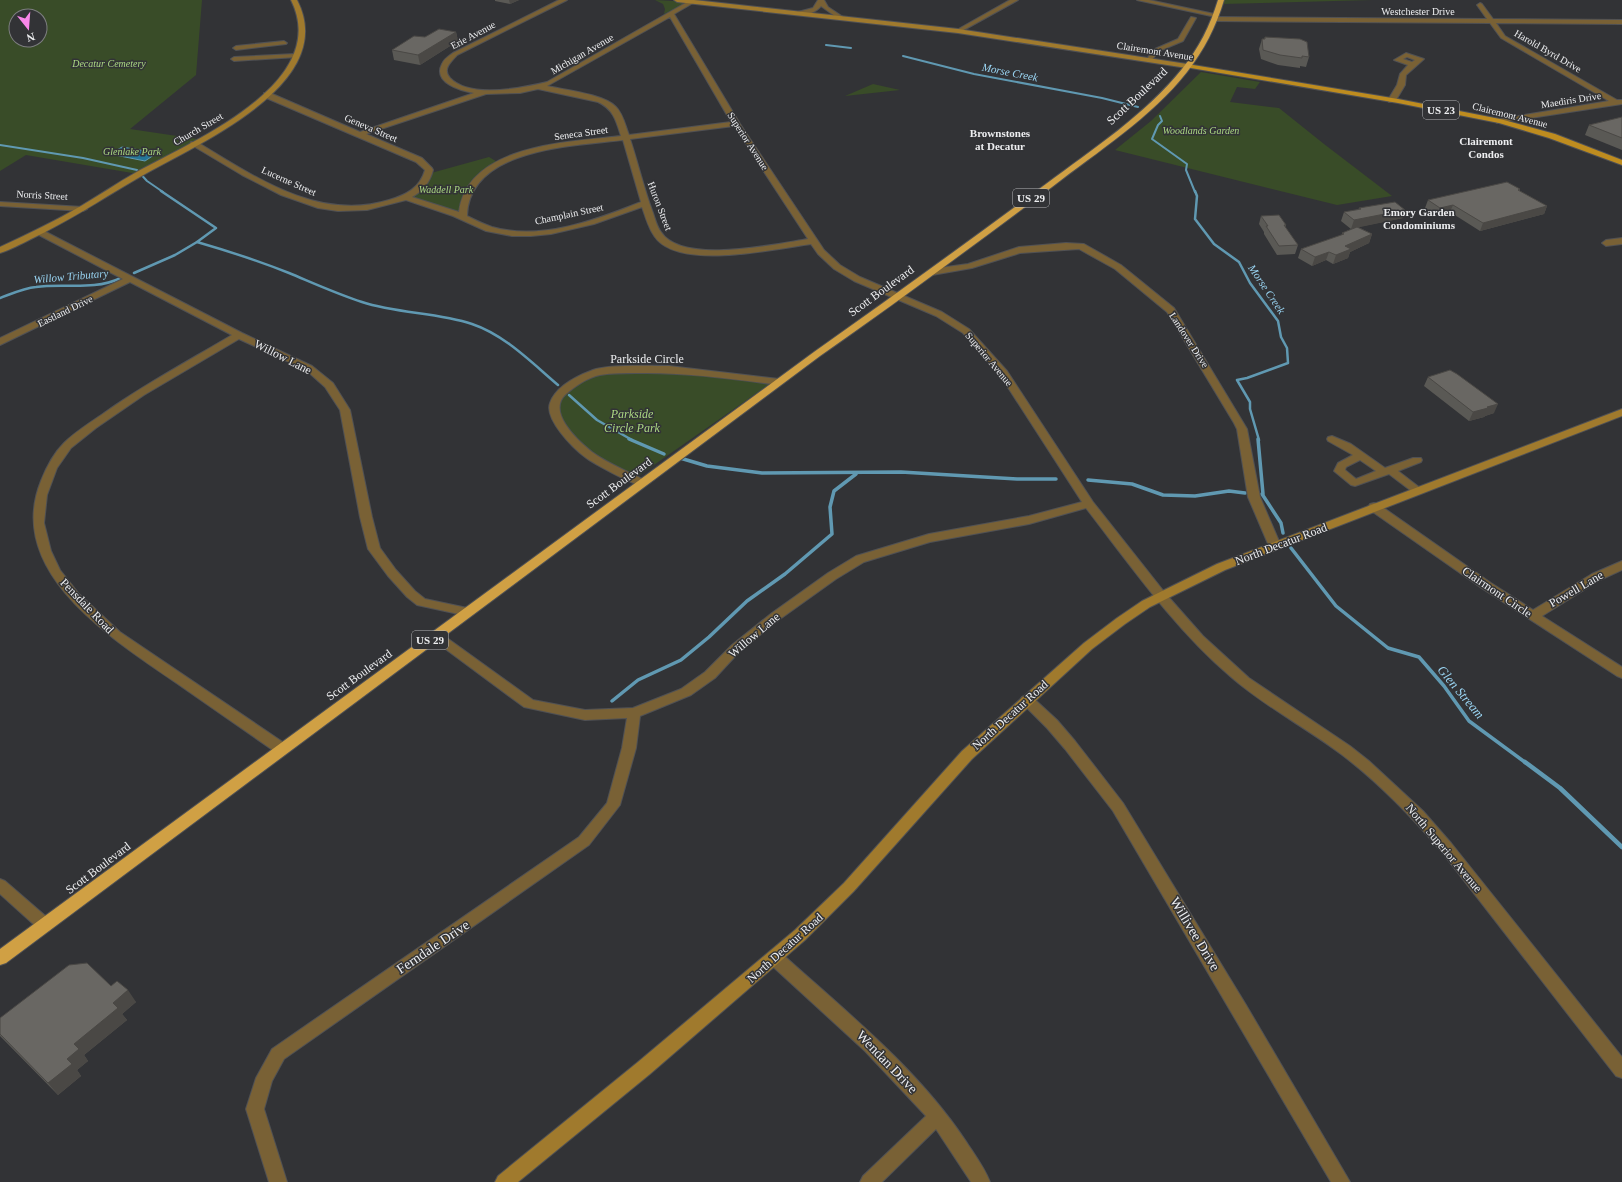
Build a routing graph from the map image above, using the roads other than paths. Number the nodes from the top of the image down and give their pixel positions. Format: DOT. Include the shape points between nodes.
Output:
graph roads {
  1 [pos="294,0"];
  2 [pos="564,0"];
  3 [pos="677,0"];
  4 [pos="821,0"];
  5 [pos="1015,0"];
  6 [pos="1140,0"];
  7 [pos="1221,0"];
  8 [pos="691,2"];
  9 [pos="717,2"];
  10 [pos="1174,3"];
  11 [pos="1480,5"];
  12 [pos="797,13"];
  13 [pos="671,14"];
  14 [pos="1216,17"];
  15 [pos="841,18"];
  16 [pos="1193,18"];
  17 [pos="1492,22"];
  18 [pos="1622,22"];
  19 [pos="1604,23"];
  20 [pos="1617,29"];
  21 [pos="958,32"];
  22 [pos="284,43"];
  23 [pos="295,56"];
  24 [pos="234,59"];
  25 [pos="1149,60"];
  26 [pos="1413,64"];
  27 [pos="1187,66"];
  28 [pos="233,68"];
  29 [pos="540,87"];
  30 [pos="485,92"];
  31 [pos="267,95"];
  32 [pos="1392,100"];
  33 [pos="1620,102"];
  34 [pos="1500,121"];
  35 [pos="736,124"];
  36 [pos="360,134"];
  37 [pos="626,137"];
  38 [pos="194,144"];
  39 [pos="1622,163"];
  40 [pos="405,197"];
  41 [pos="645,203"];
  42 [pos="0,204"];
  43 [pos="83,209"];
  44 [pos="463,217"];
  45 [pos="40,232"];
  46 [pos="812,241"];
  47 [pos="1622,241"];
  48 [pos="1606,243"];
  49 [pos="0,250"];
  50 [pos="932,272"];
  51 [pos="130,279"];
  52 [pos="899,297"];
  53 [pos="239,335"];
  54 [pos="0,342"];
  55 [pos="779,382"];
  56 [pos="1622,412"];
  57 [pos="1332,439"];
  58 [pos="1360,455"];
  59 [pos="1417,460"];
  60 [pos="1387,471"];
  61 [pos="642,483"];
  62 [pos="1418,491"];
  63 [pos="1089,504"];
  64 [pos="1374,508"];
  65 [pos="1275,546"];
  66 [pos="1622,565"];
  67 [pos="1161,596"];
  68 [pos="468,612"];
  69 [pos="1532,616"];
  70 [pos="436,636"];
  71 [pos="1622,673"];
  72 [pos="1027,700"];
  73 [pos="634,713"];
  74 [pos="282,749"];
  75 [pos="0,885"];
  76 [pos="45,925"];
  77 [pos="0,958"];
  78 [pos="775,958"];
  79 [pos="1622,1070"];
  80 [pos="937,1117"];
  81 [pos="278,1182"];
  82 [pos="504,1182"];
  83 [pos="869,1182"];
  84 [pos="980,1182"];
  85 [pos="1341,1182"];
  1 -- 23 [label="main road, Church Street" via="303,20"];
  2 -- 30 [label="street, Erie Avenue" via="455,54 447,61 444,71 446,77 454,84 468,91"];
  3 -- 8 [label="main road, Clairemont Avenue"];
  4 -- 12 [label="street" via="816,9"];
  4 -- 15 [label="street" via="826,8"];
  5 -- 21 [label="street"];
  6 -- 10 [label="street, Westchester Drive"];
  7 -- 14 [label="highway, Scott Boulevard"];
  8 -- 9 [label="main road, Clairemont Avenue"];
  8 -- 13 [label="street, Michigan Avenue"];
  9 -- 12 [label="main road, Clairemont Avenue"];
  10 -- 14 [label="street, Westchester Drive"];
  11 -- 17 [label="street, Harold Byrd Drive"];
  12 -- 15 [label="main road, Clairemont Avenue"];
  13 -- 29 [label="street, Michigan Avenue" via="556,81"];
  13 -- 35 [label="street, Superior Avenue"];
  14 -- 17 [label="street, Westchester Drive"];
  14 -- 27 [label="highway, Scott Boulevard" via="1204,43"];
  15 -- 21 [label="main road, Clairemont Avenue"];
  16 -- 25 [label="street" via="1181,40 1157,50"];
  17 -- 19 [label="street, Westchester Drive"];
  17 -- 33 [label="street, Harold Byrd Drive" via="1503,37"];
  18 -- 19 [label="street, Westchester Drive"];
  19 -- 20 [label="street"];
  21 -- 25 [label="main road, Clairemont Avenue"];
  22 -- 24 [label="street" via="236,45"];
  23 -- 24 [label="street"];
  23 -- 31 [label="main road, Church Street" via="287,73"];
  24 -- 28 [label="street"];
  25 -- 27 [label="main road, Clairemont Avenue"];
  26 -- 32 [label="street" via="1403,74 1401,85"];
  27 -- 32 [label="main road, Clairemont Avenue / US 23"];
  27 -- 50 [label="highway, Scott Boulevard / US 29" via="1157,100 1113,137"];
  29 -- 30 [label="street, Michigan Avenue" via="508,92"];
  29 -- 37 [label="street, Huron Street" via="607,103 616,110"];
  30 -- 36 [label="street, Michigan Avenue"];
  31 -- 36 [label="street, Geneva Street"];
  31 -- 38 [label="main road, Church Street" via="234,120"];
  32 -- 34 [label="main road, Clairemont Avenue / US 23"];
  33 -- 34 [label="street, Maediris Drive"];
  34 -- 39 [label="main road, Clairemont Avenue / US 23" via="1552,136"];
  35 -- 37 [label="street, Seneca Street"];
  35 -- 46 [label="street, Superior Avenue"];
  36 -- 40 [label="street, Geneva Street" via="410,155 429,170 421,187"];
  37 -- 41 [label="street, Huron Street"];
  37 -- 44 [label="street, Seneca Street" via="533,151 498,164 486,170 474,184 467,196"];
  38 -- 40 [label="street, Lucerne Street" via="264,183 306,202 338,209 354,209 382,205"];
  38 -- 43 [label="main road, Church Street"];
  40 -- 44 [label="street, Champlain Street"];
  41 -- 44 [label="street, Champlain Street" via="582,225 530,233 495,230 476,225"];
  41 -- 46 [label="street, Huron Street" via="657,234 667,244 690,251 737,252"];
  42 -- 43 [label="street, Norris Street"];
  43 -- 45 [label="main road, Church Street"];
  45 -- 49 [label="main road, Church Street"];
  45 -- 51 [label="street, Willow Lane"];
  46 -- 52 [label="street, Superior Avenue" via="837,267"];
  47 -- 48 [label="street"];
  50 -- 52 [label="highway, Scott Boulevard / US 29"];
  50 -- 65 [label="street, Landover Drive" via="969,266 1019,250 1066,246 1081,246 1118,267 1170,310 1242,428 1254,497"];
  51 -- 53 [label="street, Willow Lane"];
  51 -- 54 [label="street, Eastland Drive"];
  52 -- 55 [label="highway, Scott Boulevard / US 29"];
  52 -- 63 [label="street, Superior Avenue" via="939,314 966,330 980,344 1004,373"];
  53 -- 68 [label="street, Willow Lane" via="309,368 328,385 345,410 374,549 410,594 421,602"];
  53 -- 74 [label="street, Pensdale Road" via="140,393 66,446 52,468 41,495 38,523 45,551 55,572 75,597 116,635"];
  55 -- 61 [label="highway, Scott Boulevard / US 29"];
  55 -- 61 [label="street, Parkside Circle" via="669,369 624,370 597,372 568,387 554,404 555,414 565,432 589,455"];
  56 -- 62 [label="main road, North Decatur Road"];
  57 -- 58 [label="street"];
  58 -- 60 [label="street"];
  58 -- 60 [label="street" via="1342,465 1339,471 1355,484"];
  59 -- 60 [label="street"];
  60 -- 62 [label="street"];
  61 -- 68 [label="highway, Scott Boulevard / US 29"];
  62 -- 64 [label="main road, North Decatur Road"];
  63 -- 67 [label="street, Superior Avenue"];
  63 -- 73 [label="street, Willow Lane" via="1029,520 929,538 860,558 776,616 736,648 710,675 686,692"];
  64 -- 65 [label="main road, North Decatur Road"];
  64 -- 69 [label="street, Clairmont Circle"];
  65 -- 67 [label="main road, North Decatur Road"];
  66 -- 69 [label="street, Powell Lane" via="1596,577"];
  67 -- 72 [label="main road, North Decatur Road" via="1105,632"];
  67 -- 79 [label="street, North Superior Avenue" via="1233,672 1345,750 1418,815"];
  68 -- 70 [label="highway, Scott Boulevard / US 29"];
  69 -- 71 [label="street, Clairmont Circle"];
  70 -- 73 [label="street, Willow Lane" via="529,704 585,715"];
  70 -- 74 [label="highway, Scott Boulevard / US 29"];
  72 -- 78 [label="main road, North Decatur Road" via="967,755 849,887"];
  72 -- 85 [label="street, Willivee Drive" via="1070,745 1118,807"];
  73 -- 81 [label="street, Ferndale Drive" via="629,748 613,805 584,841 278,1054 264,1078 255,1109"];
  74 -- 76 [label="highway, Scott Boulevard / US 29"];
  75 -- 76 [label="street"];
  76 -- 77 [label="highway, Scott Boulevard / US 29"];
  78 -- 80 [label="street, Wendan Drive" via="851,1026"];
  78 -- 82 [label="main road, North Decatur Road"];
  80 -- 83 [label="street"];
  80 -- 84 [label="street, Wendan Drive" via="954,1139"];
}
